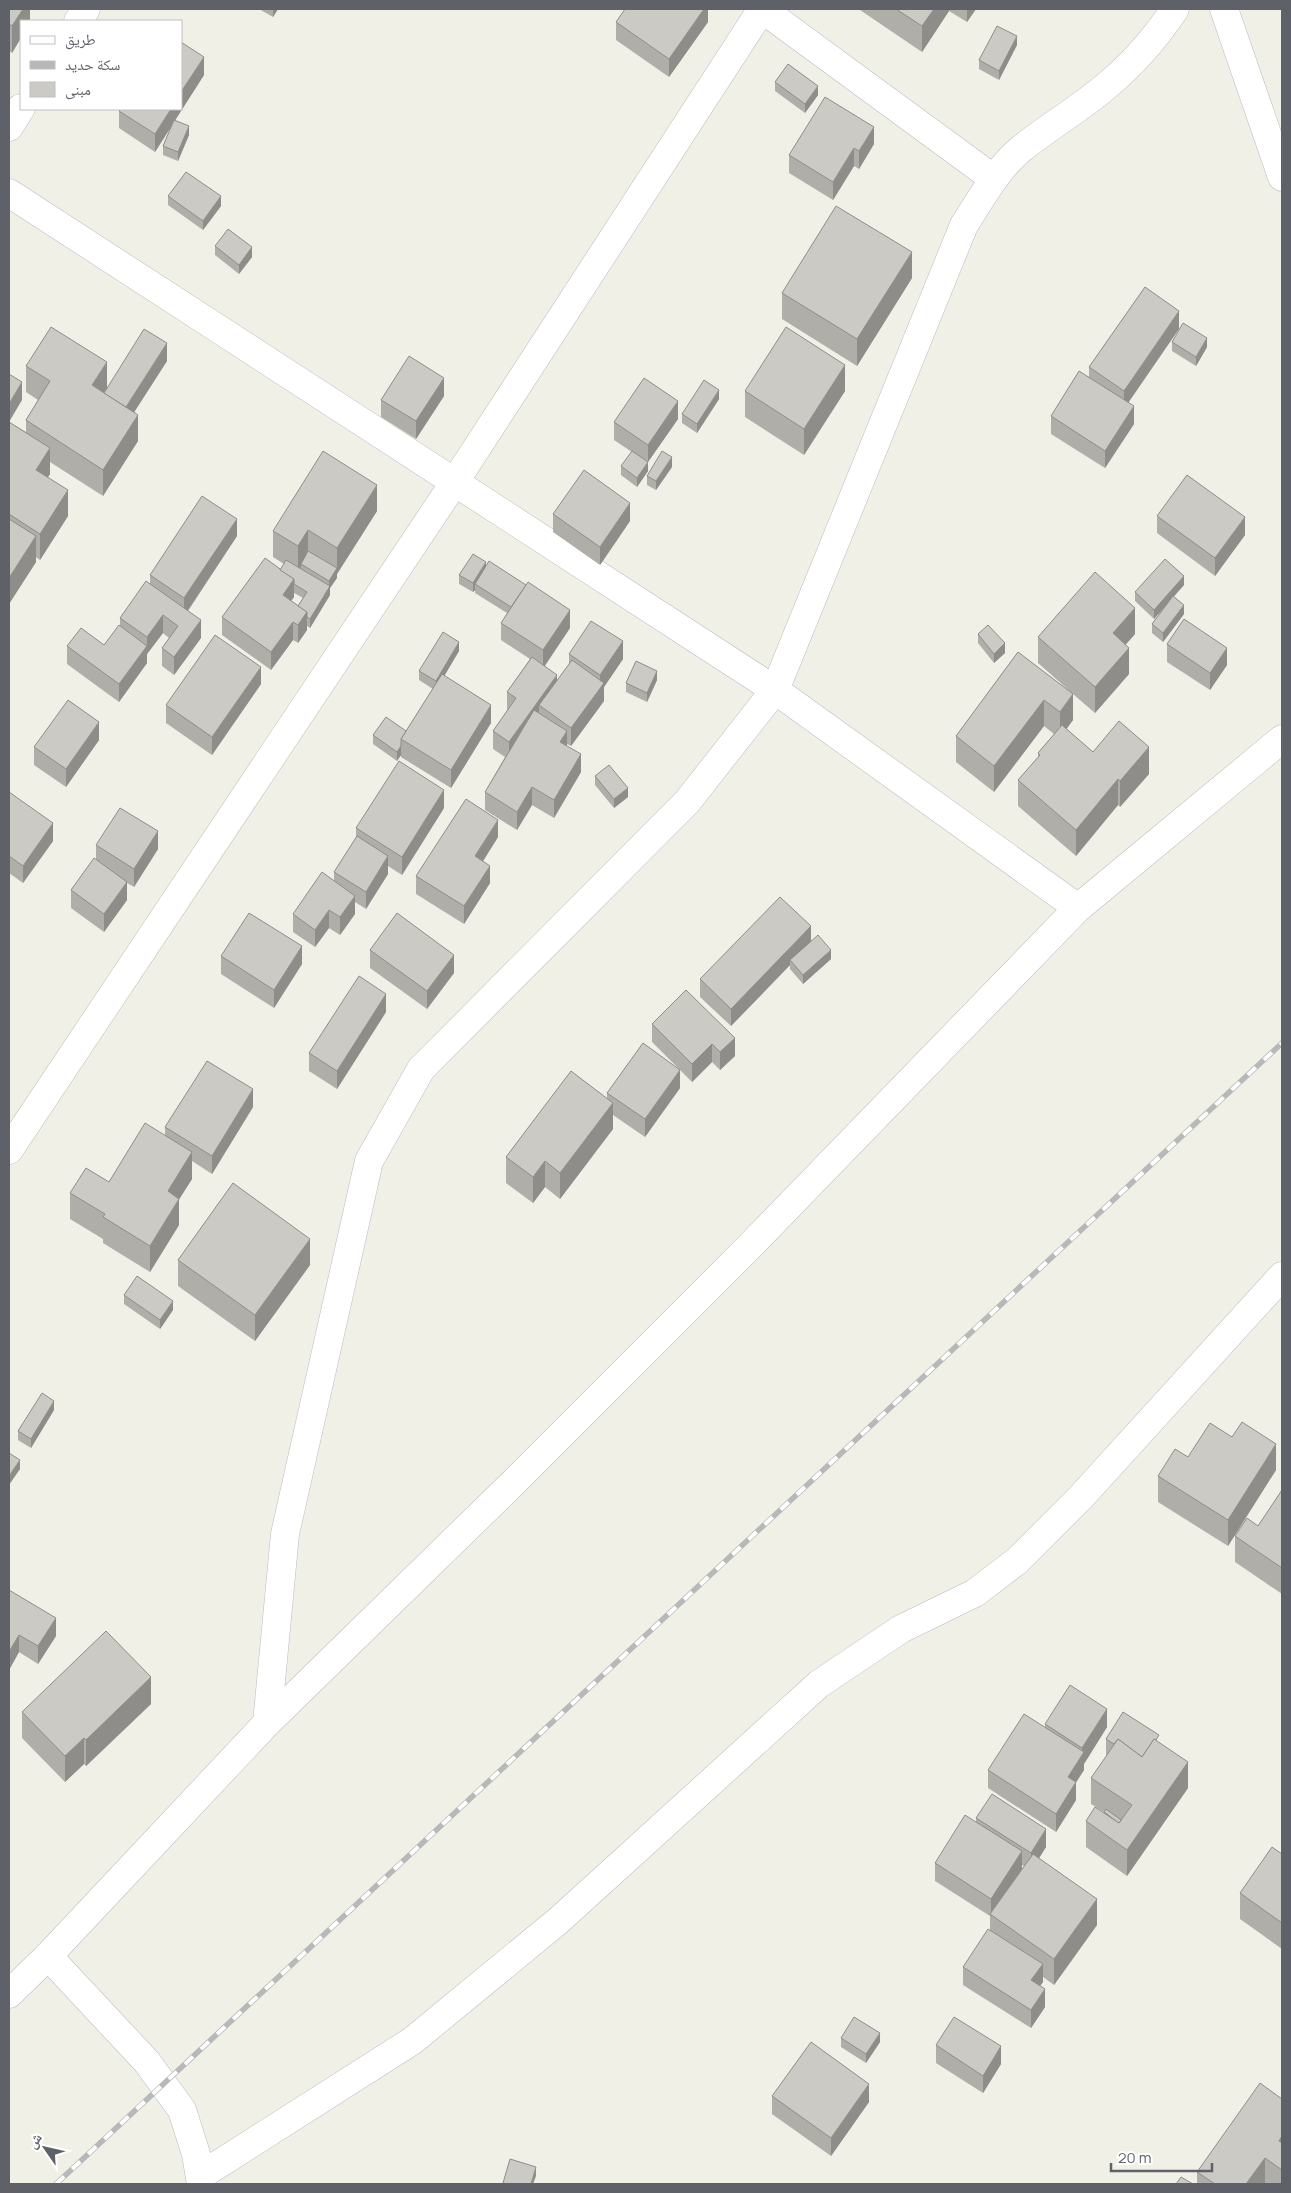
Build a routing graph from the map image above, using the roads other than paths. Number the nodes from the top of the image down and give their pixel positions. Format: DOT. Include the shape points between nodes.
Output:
graph roads {
  1 [pos="86,9"];
  2 [pos="762,9"];
  3 [pos="1175,9"];
  4 [pos="1224,9"];
  5 [pos="79,20"];
  6 [pos="20,110"];
  7 [pos="9,127"];
  8 [pos="1282,177"];
  9 [pos="994,179"];
  10 [pos="9,193"];
  11 [pos="454,483"];
  12 [pos="775,690"];
  13 [pos="1282,739"];
  14 [pos="1078,908"];
  15 [pos="9,1150"];
  16 [pos="1282,1276"];
  17 [pos="267,1723"];
  18 [pos="48,1956"];
  19 [pos="9,1994"];
  20 [pos="200,2180"];
  1 -- 5 [label="street"];
  2 -- 9 [label="street"];
  2 -- 11 [label="street"];
  3 -- 9 [label="street" via="1134,62 1104,89 1021,150"];
  4 -- 8 [label="street"];
  6 -- 7 [label="street"];
  9 -- 12 [label="street" via="964,225"];
  10 -- 11 [label="street"];
  11 -- 12 [label="street"];
  11 -- 15 [label="street"];
  12 -- 14 [label="street"];
  12 -- 17 [label="street" via="687,802 421,1069 369,1162 285,1534"];
  13 -- 14 [label="street"];
  14 -- 17 [label="street" via="735,1261"];
  16 -- 20 [label="street" via="1081,1496 1017,1561 976,1593 901,1630 819,1684 558,1921 412,2041"];
  17 -- 18 [label="street"];
  18 -- 19 [label="street"];
  18 -- 20 [label="street" via="147,2062 182,2110 196,2154"];
}
